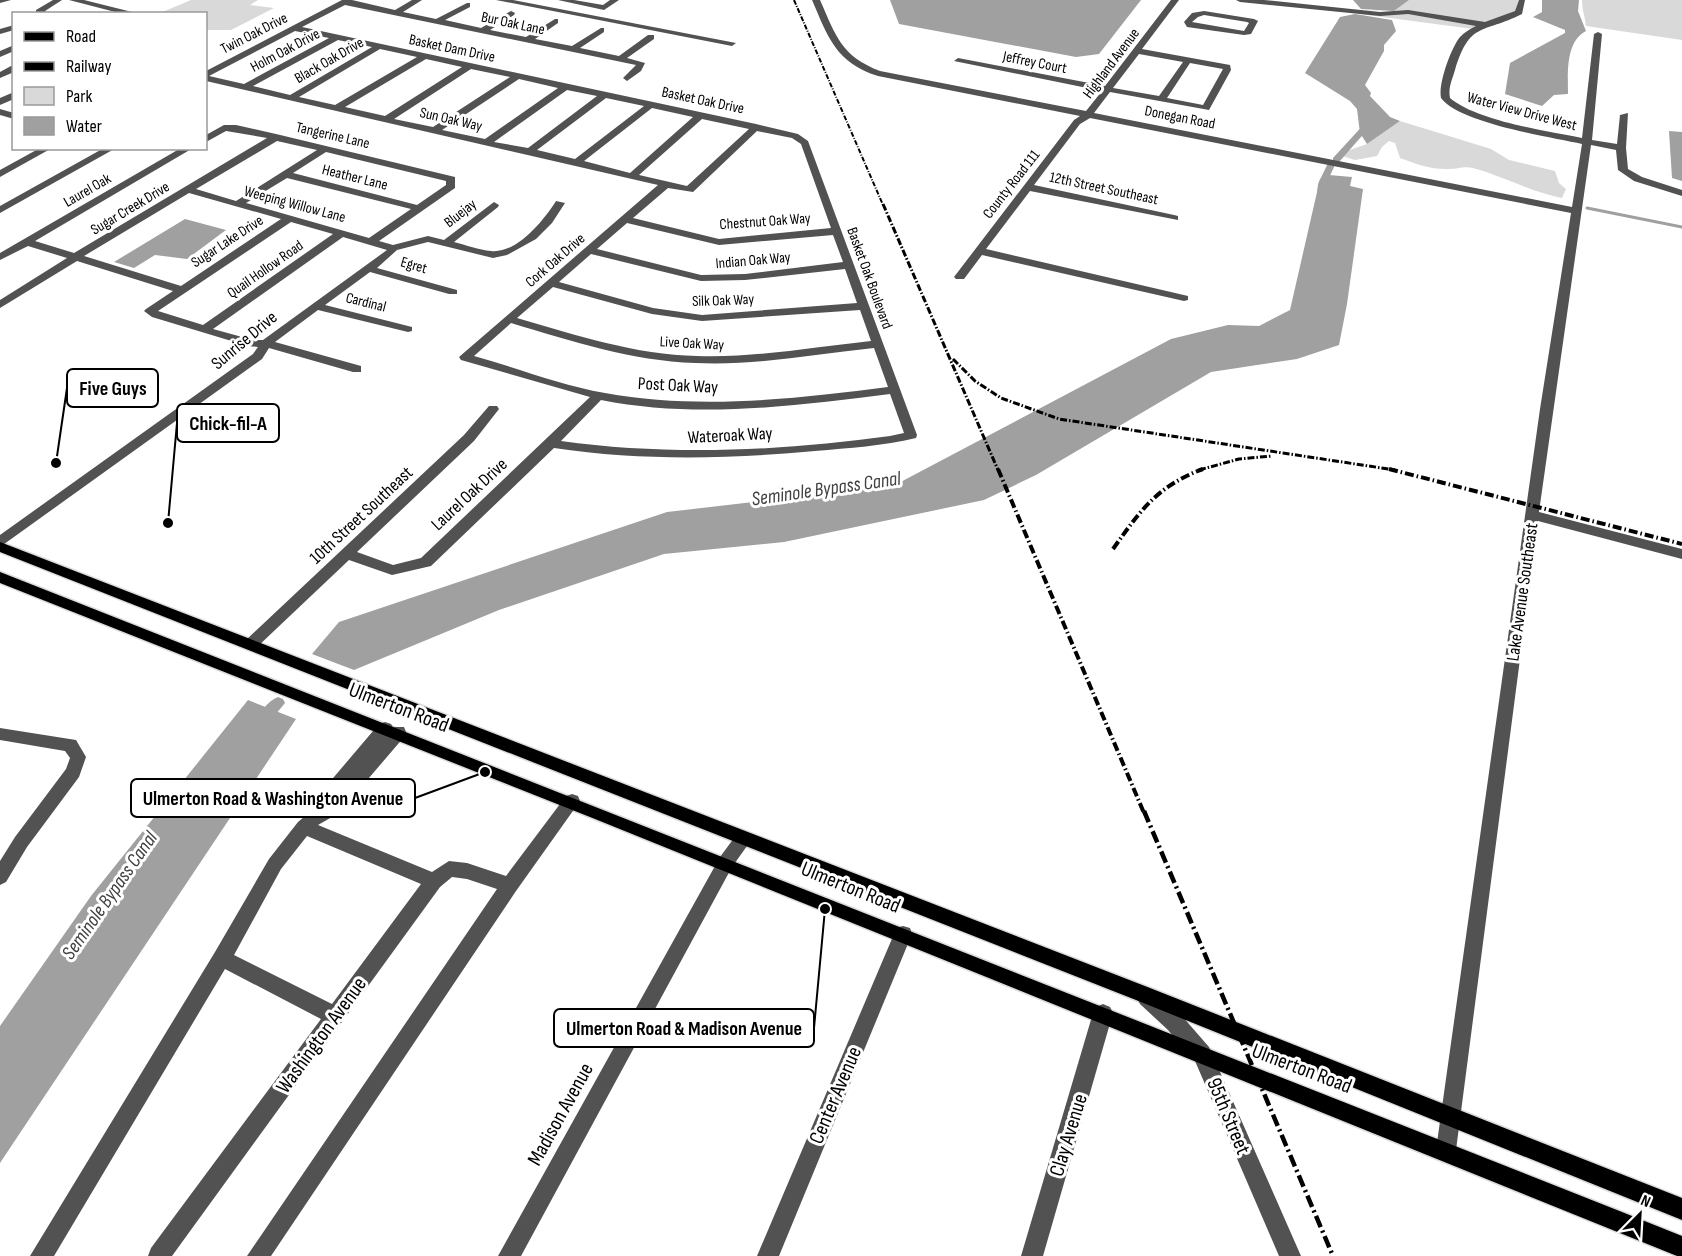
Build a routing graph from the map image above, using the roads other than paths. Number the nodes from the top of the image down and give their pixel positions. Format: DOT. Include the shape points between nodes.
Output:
graph roads {
  1 [pos="7,0"];
  2 [pos="58,0"];
  3 [pos="73,0"];
  4 [pos="418,0"];
  5 [pos="500,0"];
  6 [pos="560,0"];
  7 [pos="615,0"];
  8 [pos="816,0"];
  9 [pos="1175,0"];
  10 [pos="1240,0"];
  11 [pos="0,1"];
  12 [pos="346,1"];
  13 [pos="1521,2"];
  14 [pos="466,5"];
  15 [pos="588,5"];
  16 [pos="101,6"];
  17 [pos="545,9"];
  18 [pos="39,12"];
  19 [pos="90,12"];
  20 [pos="127,12"];
  21 [pos="395,13"];
  22 [pos="511,13"];
  23 [pos="575,14"];
  24 [pos="1177,16"];
  25 [pos="438,21"];
  26 [pos="555,21"];
  27 [pos="1487,25"];
  28 [pos="293,28"];
  29 [pos="601,30"];
  30 [pos="482,31"];
  31 [pos="1598,34"];
  32 [pos="337,37"];
  33 [pos="651,37"];
  34 [pos="527,40"];
  35 [pos="732,44"];
  36 [pos="380,46"];
  37 [pos="573,49"];
  38 [pos="1138,51"];
  39 [pos="425,56"];
  40 [pos="620,59"];
  41 [pos="1188,60"];
  42 [pos="958,61"];
  43 [pos="470,66"];
  44 [pos="207,75"];
  45 [pos="207,76"];
  46 [pos="518,76"];
  47 [pos="627,78"];
  48 [pos="566,86"];
  49 [pos="245,87"];
  50 [pos="1108,89"];
  51 [pos="605,94"];
  52 [pos="291,98"];
  53 [pos="1162,99"];
  54 [pos="652,104"];
  55 [pos="337,108"];
  56 [pos="1089,114"];
  57 [pos="701,115"];
  58 [pos="1625,115"];
  59 [pos="386,120"];
  60 [pos="756,127"];
  61 [pos="434,131"];
  62 [pos="795,136"];
  63 [pos="276,137"];
  64 [pos="207,138"];
  65 [pos="1586,142"];
  66 [pos="486,143"];
  67 [pos="1621,148"];
  68 [pos="325,149"];
  69 [pos="44,150"];
  70 [pos="108,150"];
  71 [pos="186,150"];
  72 [pos="530,150"];
  73 [pos="576,163"];
  74 [pos="0,174"];
  75 [pos="284,174"];
  76 [pos="632,176"];
  77 [pos="665,185"];
  78 [pos="1028,187"];
  79 [pos="188,190"];
  80 [pos="1682,193"];
  81 [pos="560,203"];
  82 [pos="238,204"];
  83 [pos="494,205"];
  84 [pos="418,208"];
  85 [pos="0,210"];
  86 [pos="1575,211"];
  87 [pos="290,218"];
  88 [pos="1174,218"];
  89 [pos="625,219"];
  90 [pos="837,231"];
  91 [pos="342,232"];
  92 [pos="373,240"];
  93 [pos="27,242"];
  94 [pos="445,243"];
  95 [pos="393,248"];
  96 [pos="589,250"];
  97 [pos="979,251"];
  98 [pos="77,256"];
  99 [pos="0,257"];
  100 [pos="849,265"];
  101 [pos="366,268"];
  102 [pos="960,277"];
  103 [pos="551,283"];
  104 [pos="180,289"];
  105 [pos="453,292"];
  106 [pos="1184,298"];
  107 [pos="0,305"];
  108 [pos="315,306"];
  109 [pos="864,306"];
  110 [pos="509,319"];
  111 [pos="408,329"];
  112 [pos="204,330"];
  113 [pos="266,343"];
  114 [pos="878,344"];
  115 [pos="465,357"];
  116 [pos="357,369"];
  117 [pos="895,390"];
  118 [pos="598,396"];
  119 [pos="493,409"];
  120 [pos="911,435"];
  121 [pos="550,444"];
  122 [pos="1533,515"];
  123 [pos="0,542"];
  124 [pos="0,547"];
  125 [pos="347,554"];
  126 [pos="1682,554"];
  127 [pos="0,577"];
  128 [pos="250,644"];
  129 [pos="392,730"];
  130 [pos="0,734"];
  131 [pos="572,801"];
  132 [pos="311,820"];
  133 [pos="743,839"];
  134 [pos="726,862"];
  135 [pos="0,877"];
  136 [pos="434,881"];
  137 [pos="510,885"];
  138 [pos="903,934"];
  139 [pos="222,958"];
  140 [pos="1143,994"];
  141 [pos="1103,1013"];
  142 [pos="335,1016"];
  143 [pos="1202,1054"];
  144 [pos="1451,1116"];
  145 [pos="1446,1150"];
  146 [pos="1682,1209"];
  147 [pos="1682,1247"];
  148 [pos="41,1256"];
  149 [pos="159,1256"];
  150 [pos="258,1256"];
  151 [pos="509,1256"];
  152 [pos="768,1256"];
  153 [pos="1032,1256"];
  154 [pos="1290,1256"];
  1 -- 11 [label="street"];
  2 -- 18 [label="street"];
  3 -- 16 [label="street"];
  4 -- 21 [label="street"];
  5 -- 17 [label="street"];
  6 -- 15 [label="street"];
  6 -- 17 [label="street"];
  7 -- 15 [label="street" via="604,8"];
  8 -- 56 [label="street, Donegan Road" via="842,54 863,68"];
  9 -- 24 [label="street, Highland Avenue"];
  10 -- 27 [label="street" via="1380,14 1408,12"];
  12 -- 21 [label="street, Bur Oak Lane"];
  12 -- 28 [label="street, Twin Oak Drive"];
  13 -- 27 [label="street, Water View Drive West" via="1519,12"];
  14 -- 25 [label="street"];
  15 -- 23 [label="street"];
  16 -- 19 [label="street"];
  16 -- 20 [label="street"];
  17 -- 23 [label="street"];
  21 -- 25 [label="street, Bur Oak Lane"];
  22 -- 30 [label="street"];
  23 -- 35 [label="street"];
  24 -- 24 [label="street" via="1190,25 1237,33 1248,32 1254,21 1204,13"];
  24 -- 38 [label="street, Highland Avenue"];
  25 -- 30 [label="street, Bur Oak Lane"];
  26 -- 34 [label="street"];
  27 -- 65 [label="street, Water View Drive West" via="1468,34 1460,43 1445,86 1448,102 1468,113"];
  28 -- 32 [label="street, Basket Dam Drive"];
  28 -- 44 [label="street, Twin Oak Drive"];
  29 -- 37 [label="street"];
  30 -- 34 [label="street, Bur Oak Lane"];
  31 -- 65 [label="street, Lake Avenue Southeast"];
  32 -- 36 [label="street, Basket Dam Drive"];
  32 -- 49 [label="street, Holm Oak Drive"];
  33 -- 40 [label="street"];
  34 -- 37 [label="street, Bur Oak Lane"];
  36 -- 39 [label="street, Basket Dam Drive"];
  36 -- 52 [label="street, Black Oak Drive"];
  37 -- 40 [label="street, Bur Oak Lane"];
  38 -- 41 [label="street"];
  38 -- 50 [label="street, Highland Avenue"];
  39 -- 43 [label="street, Basket Dam Drive"];
  39 -- 55 [label="street"];
  40 -- 47 [label="street, Bur Oak Lane" via="641,63"];
  41 -- 53 [label="street"];
  41 -- 53 [label="street, Jeffrey Court" via="1227,67 1206,108"];
  42 -- 50 [label="street, Jeffrey Court"];
  43 -- 46 [label="street, Basket Dam Drive"];
  43 -- 59 [label="street"];
  45 -- 49 [label="street, Sun Oak Way"];
  46 -- 48 [label="street, Basket Dam Drive"];
  46 -- 61 [label="street"];
  48 -- 51 [label="street, Basket Dam Drive"];
  48 -- 66 [label="street"];
  49 -- 52 [label="street, Sun Oak Way"];
  50 -- 53 [label="street, Jeffrey Court"];
  50 -- 56 [label="street, Highland Avenue"];
  51 -- 54 [label="street, Basket Oak Drive"];
  51 -- 72 [label="street"];
  52 -- 55 [label="street, Sun Oak Way"];
  54 -- 57 [label="street, Basket Oak Drive"];
  54 -- 73 [label="street"];
  55 -- 59 [label="street, Sun Oak Way"];
  56 -- 78 [label="street, County Road 111" via="1077,122"];
  56 -- 86 [label="street, Donegan Road"];
  57 -- 60 [label="street, Basket Oak Drive"];
  57 -- 76 [label="street"];
  58 -- 67 [label="street"];
  59 -- 61 [label="street, Sun Oak Way"];
  60 -- 62 [label="street, Basket Oak Drive"];
  60 -- 77 [label="street, Sun Oak Way" via="689,190"];
  61 -- 66 [label="street, Sun Oak Way"];
  62 -- 90 [label="street, Basket Oak Boulevard" via="805,143"];
  63 -- 64 [label="street, Tangerine Lane" via="224,128"];
  63 -- 68 [label="street, Tangerine Lane"];
  63 -- 79 [label="street, Sugar Creek Drive"];
  65 -- 67 [label="street"];
  65 -- 86 [label="street, Lake Avenue Southeast"];
  66 -- 72 [label="street, Sun Oak Way"];
  67 -- 80 [label="street" via="1623,170"];
  68 -- 75 [label="street"];
  68 -- 84 [label="street, Tangerine Lane" via="450,178 451,186"];
  69 -- 74 [label="street"];
  70 -- 85 [label="street"];
  71 -- 93 [label="street, Laurel Oak"];
  72 -- 73 [label="street, Sun Oak Way"];
  73 -- 76 [label="street, Sun Oak Way"];
  75 -- 82 [label="street"];
  75 -- 84 [label="street, Heather Lane"];
  76 -- 77 [label="street, Sun Oak Way"];
  77 -- 89 [label="street, Cork Oak Drive"];
  78 -- 88 [label="street, 12th Street Southeast"];
  78 -- 97 [label="street, County Road 111"];
  79 -- 82 [label="street, Weeping Willow Lane"];
  79 -- 98 [label="street, Sugar Creek Drive"];
  81 -- 94 [label="street" via="541,230 502,254"];
  82 -- 87 [label="street, Weeping Willow Lane"];
  83 -- 94 [label="street, Bluejay"];
  84 -- 92 [label="street"];
  86 -- 122 [label="street, Lake Avenue Southeast"];
  87 -- 91 [label="street, Weeping Willow Lane"];
  87 -- 104 [label="street, Sugar Lake Drive"];
  89 -- 90 [label="street, Chestnut Oak Way" via="719,242"];
  89 -- 96 [label="street, Cork Oak Drive"];
  90 -- 100 [label="street, Basket Oak Boulevard"];
  91 -- 92 [label="street, Weeping Willow Lane"];
  91 -- 112 [label="street, Quail Hollow Road"];
  92 -- 95 [label="street, Weeping Willow Lane"];
  93 -- 98 [label="street"];
  93 -- 99 [label="street, Laurel Oak"];
  94 -- 95 [label="street" via="428,239"];
  95 -- 101 [label="street, Sunrise Drive"];
  96 -- 100 [label="street, Indian Oak Way" via="701,278"];
  96 -- 103 [label="street, Cork Oak Drive"];
  97 -- 102 [label="street, County Road 111"];
  97 -- 106 [label="street"];
  98 -- 104 [label="street"];
  98 -- 107 [label="street, Sugar Creek Drive"];
  100 -- 109 [label="street, Basket Oak Boulevard"];
  101 -- 105 [label="street, Egret"];
  101 -- 108 [label="street, Sunrise Drive"];
  103 -- 109 [label="street, Silk Oak Way" via="652,311 702,318"];
  103 -- 110 [label="street, Cork Oak Drive"];
  104 -- 112 [label="street, Sugar Lake Drive" via="150,310"];
  108 -- 111 [label="street, Cardinal"];
  108 -- 113 [label="street, Sunrise Drive"];
  109 -- 114 [label="street, Basket Oak Boulevard"];
  110 -- 114 [label="street, Live Oak Way" via="625,352 668,358 723,360"];
  110 -- 115 [label="street, Cork Oak Drive"];
  112 -- 113 [label="street" via="252,344"];
  113 -- 116 [label="street"];
  113 -- 123 [label="street, Sunrise Drive" via="258,356"];
  114 -- 117 [label="street, Basket Oak Boulevard"];
  115 -- 118 [label="street, Post Oak Way"];
  117 -- 118 [label="street, Post Oak Way" via="796,402 711,405 645,403"];
  117 -- 120 [label="street, Basket Oak Boulevard"];
  118 -- 121 [label="street, Laurel Oak Drive"];
  119 -- 125 [label="street, 10th Street Southeast" via="469,438"];
  120 -- 121 [label="street, Wateroak Way" via="702,456 612,452"];
  121 -- 125 [label="street, Laurel Oak Drive" via="426,562 392,570"];
  122 -- 126 [label="street"];
  122 -- 144 [label="street, Lake Avenue Southeast"];
  124 -- 128 [label="main road, Ulmerton Road"];
  125 -- 128 [label="street, 10th Street Southeast"];
  127 -- 129 [label="main road, Ulmerton Road"];
  128 -- 133 [label="main road, Ulmerton Road"];
  129 -- 131 [label="main road, Ulmerton Road"];
  129 -- 132 [label="street" via="333,808"];
  130 -- 135 [label="street" via="70,745 78,757 73,772"];
  131 -- 134 [label="main road, Ulmerton Road"];
  131 -- 137 [label="street"];
  132 -- 136 [label="street"];
  132 -- 139 [label="street" via="275,864"];
  133 -- 134 [label="street, Madison Avenue"];
  133 -- 140 [label="main road, Ulmerton Road"];
  134 -- 138 [label="main road, Ulmerton Road"];
  134 -- 151 [label="street, Madison Avenue"];
  136 -- 137 [label="street" via="449,869"];
  136 -- 142 [label="street, Washington Avenue"];
  137 -- 150 [label="street"];
  138 -- 141 [label="main road, Ulmerton Road"];
  138 -- 152 [label="street, Center Avenue"];
  139 -- 142 [label="street"];
  139 -- 148 [label="street"];
  140 -- 143 [label="street, 95th Street"];
  140 -- 144 [label="main road, Ulmerton Road"];
  141 -- 143 [label="main road, Ulmerton Road"];
  141 -- 153 [label="street, Clay Avenue"];
  142 -- 149 [label="street, Washington Avenue"];
  143 -- 145 [label="main road, Ulmerton Road"];
  143 -- 154 [label="street, 95th Street"];
  144 -- 145 [label="street, Lake Avenue Southeast"];
  144 -- 146 [label="main road, Ulmerton Road"];
  145 -- 147 [label="main road, Ulmerton Road"];
}
